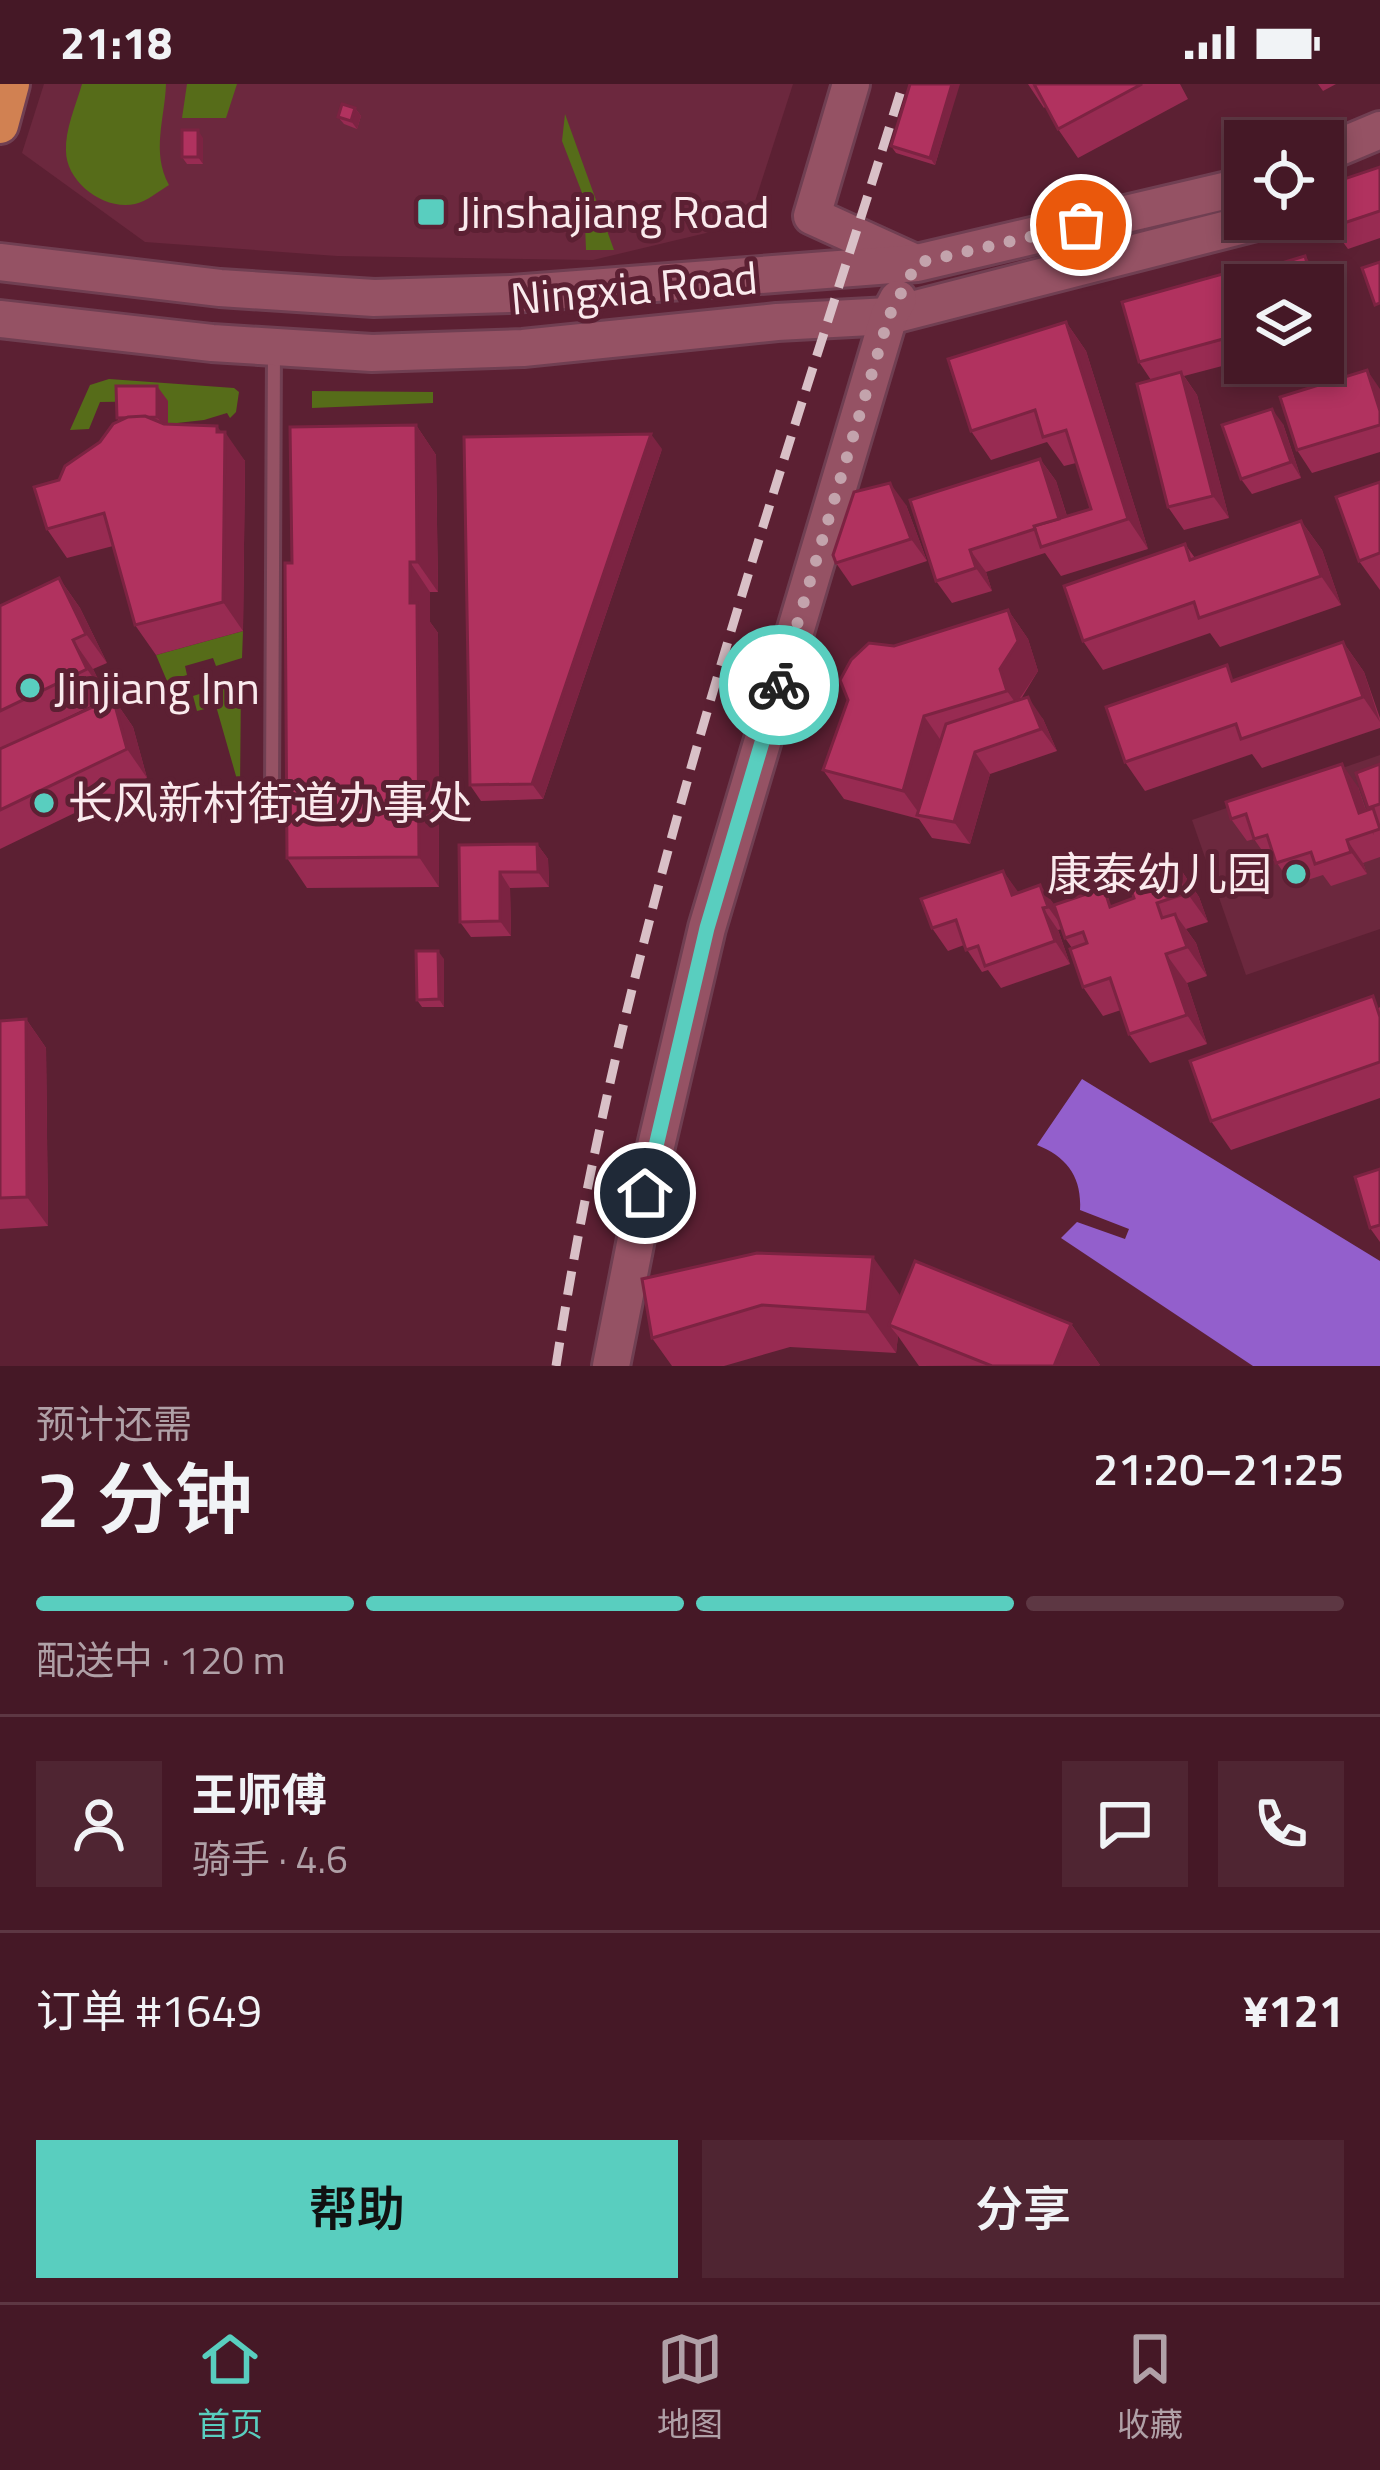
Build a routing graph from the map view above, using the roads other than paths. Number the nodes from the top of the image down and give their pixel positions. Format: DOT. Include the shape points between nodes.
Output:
graph roads {
  1 [pos="11,84"];
  2 [pos="851,84"];
  3 [pos="0,125"];
  4 [pos="1380,130"];
  5 [pos="1344,145"];
  6 [pos="1224,191"];
  7 [pos="1224,230"];
  8 [pos="0,262"];
  9 [pos="917,263"];
  10 [pos="889,316"];
  11 [pos="0,319"];
  12 [pos="274,347"];
  13 [pos="272,794"];
  14 [pos="611,1366"];
  1 -- 3 [label="main road"];
  2 -- 9 [label="main road" via="812,216"];
  4 -- 5 [label="main road"];
  6 -- 9 [label="main road, Ningxia Road"];
  7 -- 10 [label="main road, Ningxia Road"];
  8 -- 9 [label="main road, Ningxia Road" via="374,298"];
  9 -- 10 [label="main road"];
  10 -- 12 [label="main road, Ningxia Road" via="523,348"];
  10 -- 14 [label="main road" via="707,928"];
  11 -- 12 [label="main road, Ningxia Road"];
  12 -- 13 [label="lane"];
}
